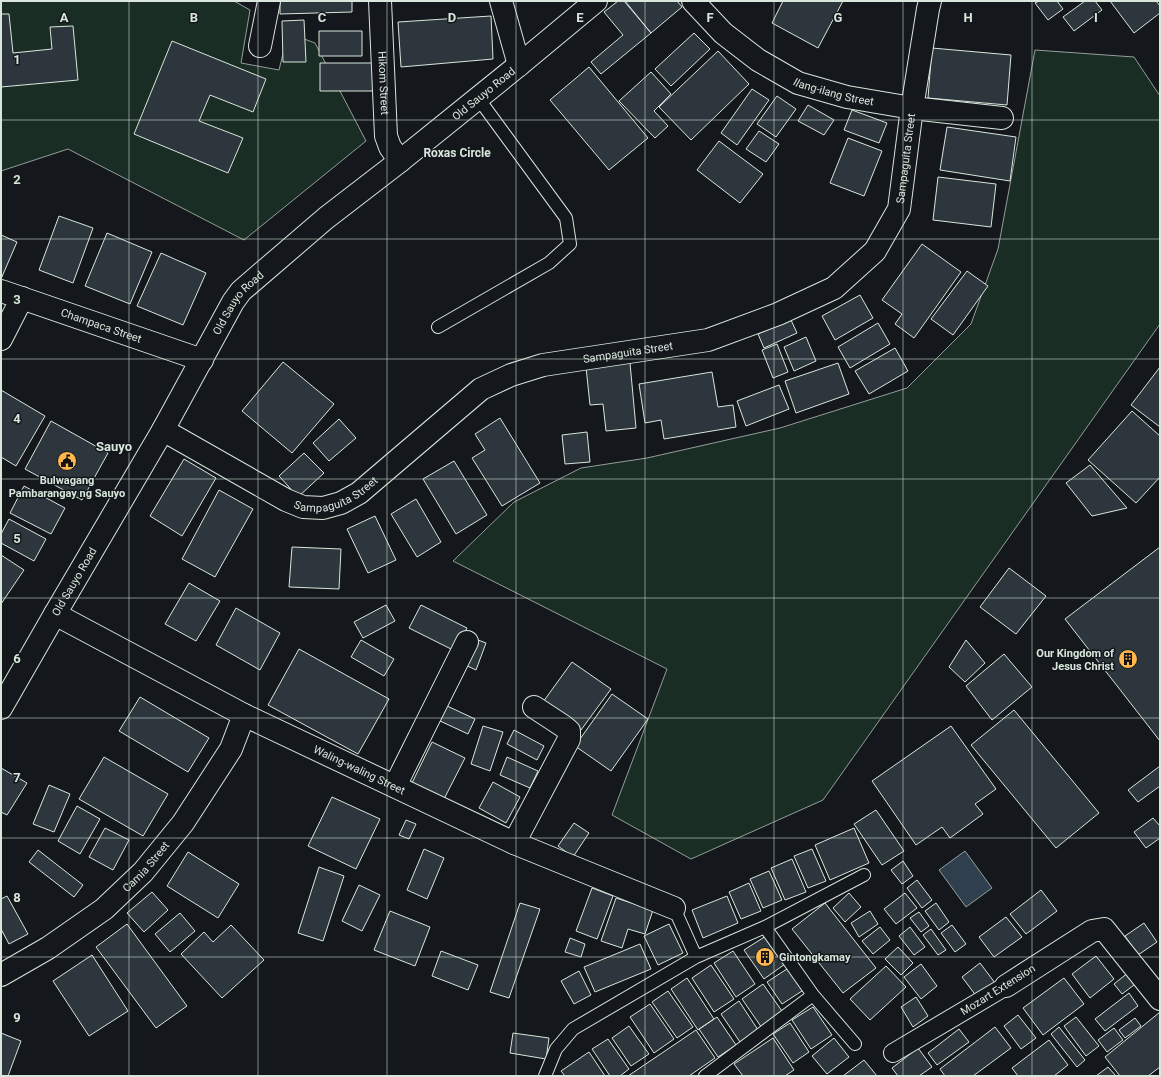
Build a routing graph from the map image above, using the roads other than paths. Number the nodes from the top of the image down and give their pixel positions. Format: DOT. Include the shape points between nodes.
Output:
graph roads {
  1 [pos="269,1"];
  2 [pos="380,1"];
  3 [pos="501,1"];
  4 [pos="596,1"];
  5 [pos="693,1"];
  6 [pos="930,1"];
  7 [pos="260,46"];
  8 [pos="519,65"];
  9 [pos="478,98"];
  10 [pos="912,108"];
  11 [pos="1002,118"];
  12 [pos="400,161"];
  13 [pos="1,291"];
  14 [pos="22,298"];
  15 [pos="438,327"];
  16 [pos="1,339"];
  17 [pos="202,360"];
  18 [pos="163,430"];
  19 [pos="54,614"];
  20 [pos="467,642"];
  21 [pos="534,707"];
  22 [pos="1,708"];
  23 [pos="244,715"];
  24 [pos="395,786"];
  25 [pos="514,843"];
  26 [pos="864,875"];
  27 [pos="674,908"];
  28 [pos="765,927"];
  29 [pos="696,957"];
  30 [pos="1,975"];
  31 [pos="1006,986"];
  32 [pos="813,995"];
  33 [pos="1160,999"];
  34 [pos="855,1044"];
  35 [pos="893,1053"];
  36 [pos="545,1076"];
  37 [pos="705,1076"];
  1 -- 7 [label="street"];
  2 -- 12 [label="street, Hikom Street" via="386,136"];
  3 -- 8 [label="street"];
  4 -- 8 [label="street, Old Sauyo Road"];
  5 -- 10 [label="street, Ilang-ilang Street" via="723,33 758,60 798,83 847,97"];
  6 -- 10 [label="street, Sampaguita Street"];
  8 -- 9 [label="street, Old Sauyo Road"];
  9 -- 12 [label="street, Old Sauyo Road"];
  9 -- 15 [label="lane" via="566,218 570,244 549,263"];
  10 -- 11 [label="street, Ilang-ilang Street"];
  10 -- 18 [label="street, Sampaguita Street" via="899,209 875,251 834,288 778,314 708,340 543,365 511,375 481,389 359,493 341,503 322,508 303,507 286,500"];
  12 -- 17 [label="street, Old Sauyo Road" via="326,218 241,291"];
  13 -- 14 [label="street, Champaca Street"];
  14 -- 16 [label="street"];
  14 -- 17 [label="street, Champaca Street"];
  17 -- 18 [label="street, Old Sauyo Road"];
  18 -- 19 [label="street, Old Sauyo Road"];
  19 -- 22 [label="street, Old Sauyo Road"];
  19 -- 23 [label="street, Waling-waling Street"];
  20 -- 24 [label="street"];
  21 -- 25 [label="street" via="569,731 569,739"];
  23 -- 24 [label="street, Waling-waling Street"];
  23 -- 30 [label="street, Camia Street" via="231,749 183,823 143,872 104,909 48,948"];
  24 -- 25 [label="street, Waling-waling Street"];
  25 -- 27 [label="street, Waling-waling Street"];
  26 -- 28 [label="lane"];
  27 -- 29 [label="lane"];
  28 -- 29 [label="lane"];
  28 -- 32 [label="lane"];
  29 -- 36 [label="lane" via="573,1029 556,1049"];
  31 -- 33 [label="street, Mozart Extension" via="1092,931 1104,929"];
  31 -- 35 [label="street, Mozart Extension"];
  32 -- 34 [label="lane"];
  32 -- 37 [label="lane"];
}
